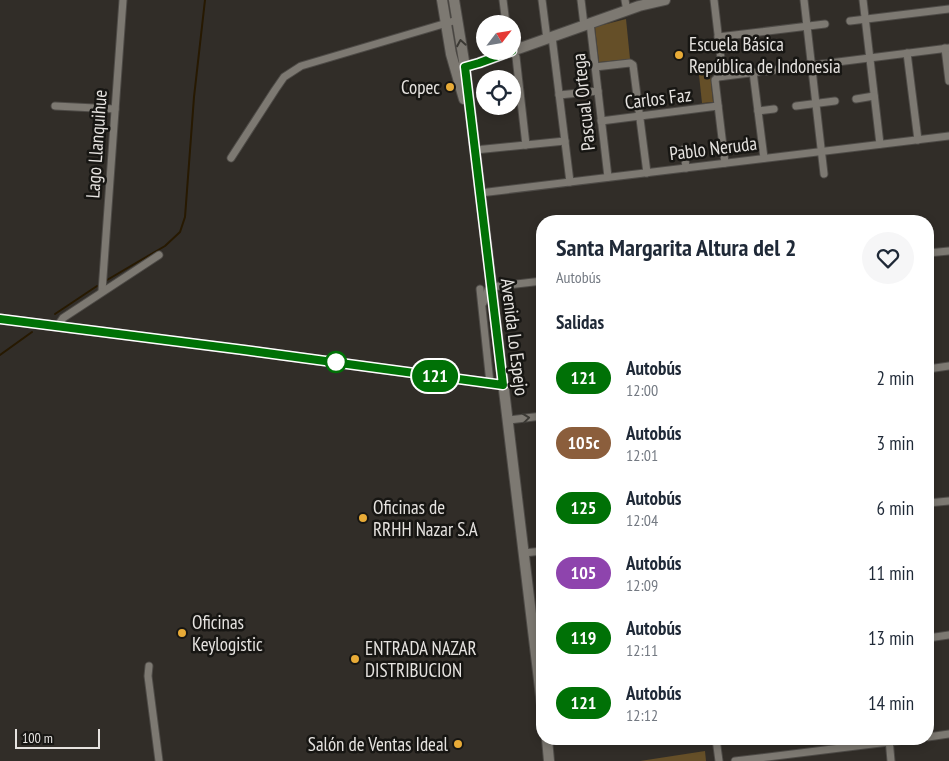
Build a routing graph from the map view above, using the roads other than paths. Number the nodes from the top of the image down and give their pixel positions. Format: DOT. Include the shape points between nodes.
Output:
graph roads {
  1 [pos="123,0"];
  2 [pos="442,0"];
  3 [pos="454,0"];
  4 [pos="503,0"];
  5 [pos="542,0"];
  6 [pos="581,0"];
  7 [pos="665,0"];
  8 [pos="714,0"];
  9 [pos="804,0"];
  10 [pos="863,0"];
  11 [pos="626,5"];
  12 [pos="949,9"];
  13 [pos="505,15"];
  14 [pos="865,19"];
  15 [pos="457,20"];
  16 [pos="850,21"];
  17 [pos="446,24"];
  18 [pos="587,24"];
  19 [pos="825,24"];
  20 [pos="807,26"];
  21 [pos="718,37"];
  22 [pos="550,38"];
  23 [pos="521,48"];
  24 [pos="947,48"];
  25 [pos="907,53"];
  26 [pos="870,58"];
  27 [pos="487,60"];
  28 [pos="516,60"];
  29 [pos="812,65"];
  30 [pos="595,67"];
  31 [pos="460,68"];
  32 [pos="753,72"];
  33 [pos="719,77"];
  34 [pos="949,81"];
  35 [pos="598,91"];
  36 [pos="559,95"];
  37 [pos="874,96"];
  38 [pos="856,99"];
  39 [pos="835,101"];
  40 [pos="816,104"];
  41 [pos="54,106"];
  42 [pos="718,106"];
  43 [pos="796,106"];
  44 [pos="774,109"];
  45 [pos="115,110"];
  46 [pos="758,111"];
  47 [pos="640,116"];
  48 [pos="601,121"];
  49 [pos="949,136"];
  50 [pos="918,140"];
  51 [pos="565,141"];
  52 [pos="880,144"];
  53 [pos="526,145"];
  54 [pos="475,150"];
  55 [pos="684,150"];
  56 [pos="822,151"];
  57 [pos="231,158"];
  58 [pos="764,158"];
  59 [pos="725,163"];
  60 [pos="686,168"];
  61 [pos="647,173"];
  62 [pos="824,174"];
  63 [pos="608,178"];
  64 [pos="570,182"];
  65 [pos="480,193"];
  66 [pos="949,251"];
  67 [pos="934,252"];
  68 [pos="158,255"];
  69 [pos="536,282"];
  70 [pos="491,287"];
  71 [pos="480,289"];
  72 [pos="102,291"];
  73 [pos="482,306"];
  74 [pos="0,319"];
  75 [pos="58,327"];
  76 [pos="949,366"];
  77 [pos="934,368"];
  78 [pos="490,383"];
  79 [pos="503,385"];
  80 [pos="536,417"];
  81 [pos="509,420"];
  82 [pos="949,501"];
  83 [pos="934,503"];
  84 [pos="536,552"];
  85 [pos="524,553"];
  86 [pos="949,635"];
  87 [pos="934,637"];
  88 [pos="536,646"];
  89 [pos="149,666"];
  90 [pos="949,734"];
  91 [pos="934,736"];
  92 [pos="547,745"];
  93 [pos="717,745"];
  94 [pos="852,745"];
  95 [pos="889,745"];
  96 [pos="159,761"];
  97 [pos="549,761"];
  98 [pos="719,761"];
  99 [pos="735,761"];
  100 [pos="891,761"];
  1 -- 45 [label="street, Lago Llanquihue"];
  2 -- 17 [label="main road, Avenida Lo Espejo"];
  3 -- 15 [label="main road, Avenida Lo Espejo"];
  4 -- 13 [label="street"];
  5 -- 22 [label="street"];
  6 -- 18 [label="street, Pascual Ortega"];
  7 -- 11 [label="main road"];
  8 -- 21 [label="street"];
  9 -- 20 [label="street"];
  10 -- 14 [label="street"];
  11 -- 18 [label="main road"];
  12 -- 14 [label="street"];
  14 -- 16 [label="street"];
  14 -- 26 [label="street"];
  15 -- 17 [label="street"];
  31 -- 15 [label="main road, Avenida Lo Espejo, one-way"];
  17 -- 31 [label="main road, Avenida Lo Espejo"];
  17 -- 57 [label="street" via="301,66 284,77"];
  18 -- 22 [label="main road"];
  18 -- 30 [label="street, Pascual Ortega"];
  19 -- 20 [label="street"];
  20 -- 21 [label="street"];
  20 -- 29 [label="street"];
  21 -- 33 [label="street"];
  22 -- 23 [label="main road"];
  22 -- 36 [label="street"];
  24 -- 25 [label="street"];
  24 -- 34 [label="street"];
  25 -- 26 [label="street"];
  25 -- 50 [label="street"];
  26 -- 29 [label="street"];
  26 -- 37 [label="street"];
  27 -- 31 [label="main road"];
  28 -- 53 [label="street"];
  29 -- 32 [label="street"];
  29 -- 40 [label="street"];
  30 -- 35 [label="street, Pascual Ortega"];
  30 -- 47 [label="street" via="632,64"];
  31 -- 54 [label="main road, Avenida Lo Espejo"];
  32 -- 33 [label="street"];
  32 -- 46 [label="street"];
  33 -- 42 [label="street"];
  35 -- 36 [label="street"];
  35 -- 48 [label="street, Pascual Ortega"];
  36 -- 51 [label="street"];
  37 -- 38 [label="street"];
  37 -- 52 [label="street"];
  39 -- 40 [label="street"];
  40 -- 43 [label="street"];
  40 -- 56 [label="street"];
  41 -- 45 [label="street"];
  42 -- 47 [label="street, Carlos Faz"];
  42 -- 59 [label="street"];
  44 -- 46 [label="street"];
  45 -- 72 [label="street, Lago Llanquihue"];
  46 -- 58 [label="street"];
  47 -- 48 [label="street, Carlos Faz"];
  47 -- 61 [label="street"];
  48 -- 63 [label="street, Pascual Ortega"];
  49 -- 50 [label="street, Pablo Neruda"];
  50 -- 52 [label="street, Pablo Neruda"];
  51 -- 53 [label="street"];
  51 -- 64 [label="street"];
  52 -- 56 [label="street, Pablo Neruda"];
  53 -- 54 [label="street"];
  54 -- 65 [label="main road, Avenida Lo Espejo"];
  55 -- 60 [label="street"];
  56 -- 58 [label="street, Pablo Neruda"];
  56 -- 62 [label="street"];
  58 -- 59 [label="street, Pablo Neruda"];
  59 -- 60 [label="street, Pablo Neruda"];
  60 -- 61 [label="street, Pablo Neruda"];
  61 -- 63 [label="street, Pablo Neruda"];
  63 -- 64 [label="street, Pablo Neruda"];
  64 -- 65 [label="street, Pablo Neruda"];
  65 -- 70 [label="main road, Avenida Lo Espejo"];
  66 -- 67 [label="street"];
  68 -- 72 [label="street"];
  69 -- 70 [label="street"];
  70 -- 73 [label="street"];
  70 -- 79 [label="main road, Avenida Lo Espejo"];
  71 -- 73 [label="street, Avenida Lo Espejo"];
  72 -- 75 [label="street" via="63,318"];
  73 -- 78 [label="street, Avenida Lo Espejo"];
  74 -- 75 [label="street"];
  75 -- 78 [label="street"];
  76 -- 77 [label="street"];
  78 -- 79 [label="street"];
  79 -- 81 [label="main road, Avenida Lo Espejo"];
  81 -- 80 [label="street, one-way"];
  81 -- 85 [label="main road, Avenida Lo Espejo"];
  82 -- 83 [label="street"];
  84 -- 85 [label="street"];
  85 -- 88 [label="main road, Avenida Lo Espejo"];
  86 -- 87 [label="street"];
  89 -- 96 [label="street"];
  90 -- 91 [label="street"];
  92 -- 97 [label="main road"];
  93 -- 98 [label="street"];
  94 -- 99 [label="street"];
  95 -- 100 [label="street"];
}
